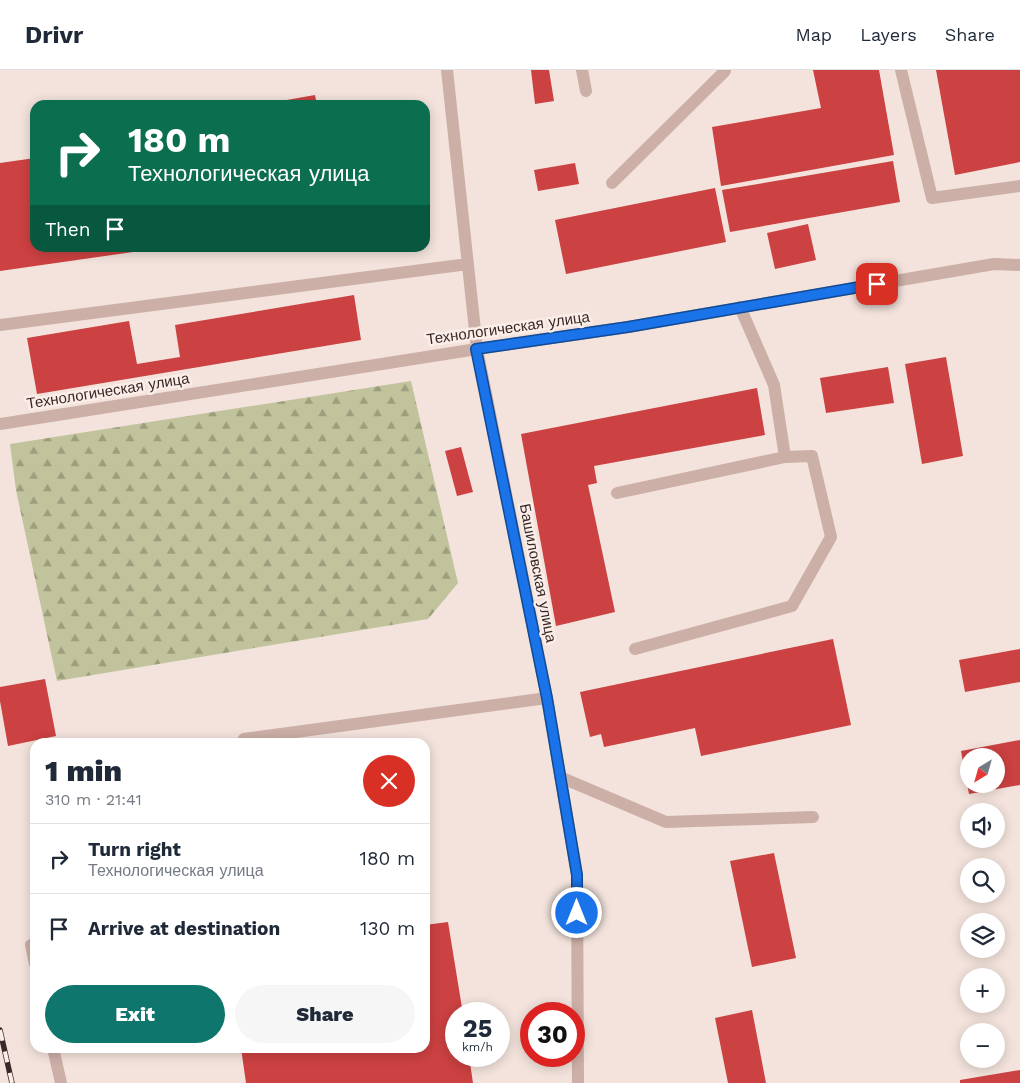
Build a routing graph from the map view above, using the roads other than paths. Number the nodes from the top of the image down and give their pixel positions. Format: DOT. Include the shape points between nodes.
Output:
graph roads {
  1 [pos="447,70"];
  2 [pos="582,70"];
  3 [pos="725,70"];
  4 [pos="901,70"];
  5 [pos="586,91"];
  6 [pos="612,183"];
  7 [pos="1020,186"];
  8 [pos="468,264"];
  9 [pos="1020,265"];
  10 [pos="740,306"];
  11 [pos="0,325"];
  12 [pos="476,349"];
  13 [pos="0,424"];
  14 [pos="785,457"];
  15 [pos="617,493"];
  16 [pos="635,649"];
  17 [pos="547,698"];
  18 [pos="251,738"];
  19 [pos="560,777"];
  20 [pos="813,817"];
  21 [pos="54,1053"];
  22 [pos="61,1083"];
  23 [pos="578,1083"];
  1 -- 8 [label="street, Башиловская улица"];
  2 -- 5 [label="street"];
  3 -- 6 [label="street"];
  4 -- 7 [label="street" via="932,198"];
  8 -- 11 [label="street"];
  8 -- 12 [label="street, Башиловская улица"];
  9 -- 10 [label="street, Технологическая улица" via="994,264"];
  10 -- 12 [label="street, Технологическая улица" via="628,327"];
  10 -- 14 [label="street" via="774,385"];
  12 -- 13 [label="street, Технологическая улица"];
  12 -- 17 [label="street, Башиловская улица"];
  14 -- 15 [label="street"];
  14 -- 16 [label="street" via="812,456 832,537 792,606"];
  17 -- 18 [label="street"];
  17 -- 19 [label="street, Башиловская улица"];
  19 -- 20 [label="street" via="666,822"];
  19 -- 23 [label="street, Башиловская улица" via="577,875"];
  21 -- 22 [label="street"];
}
